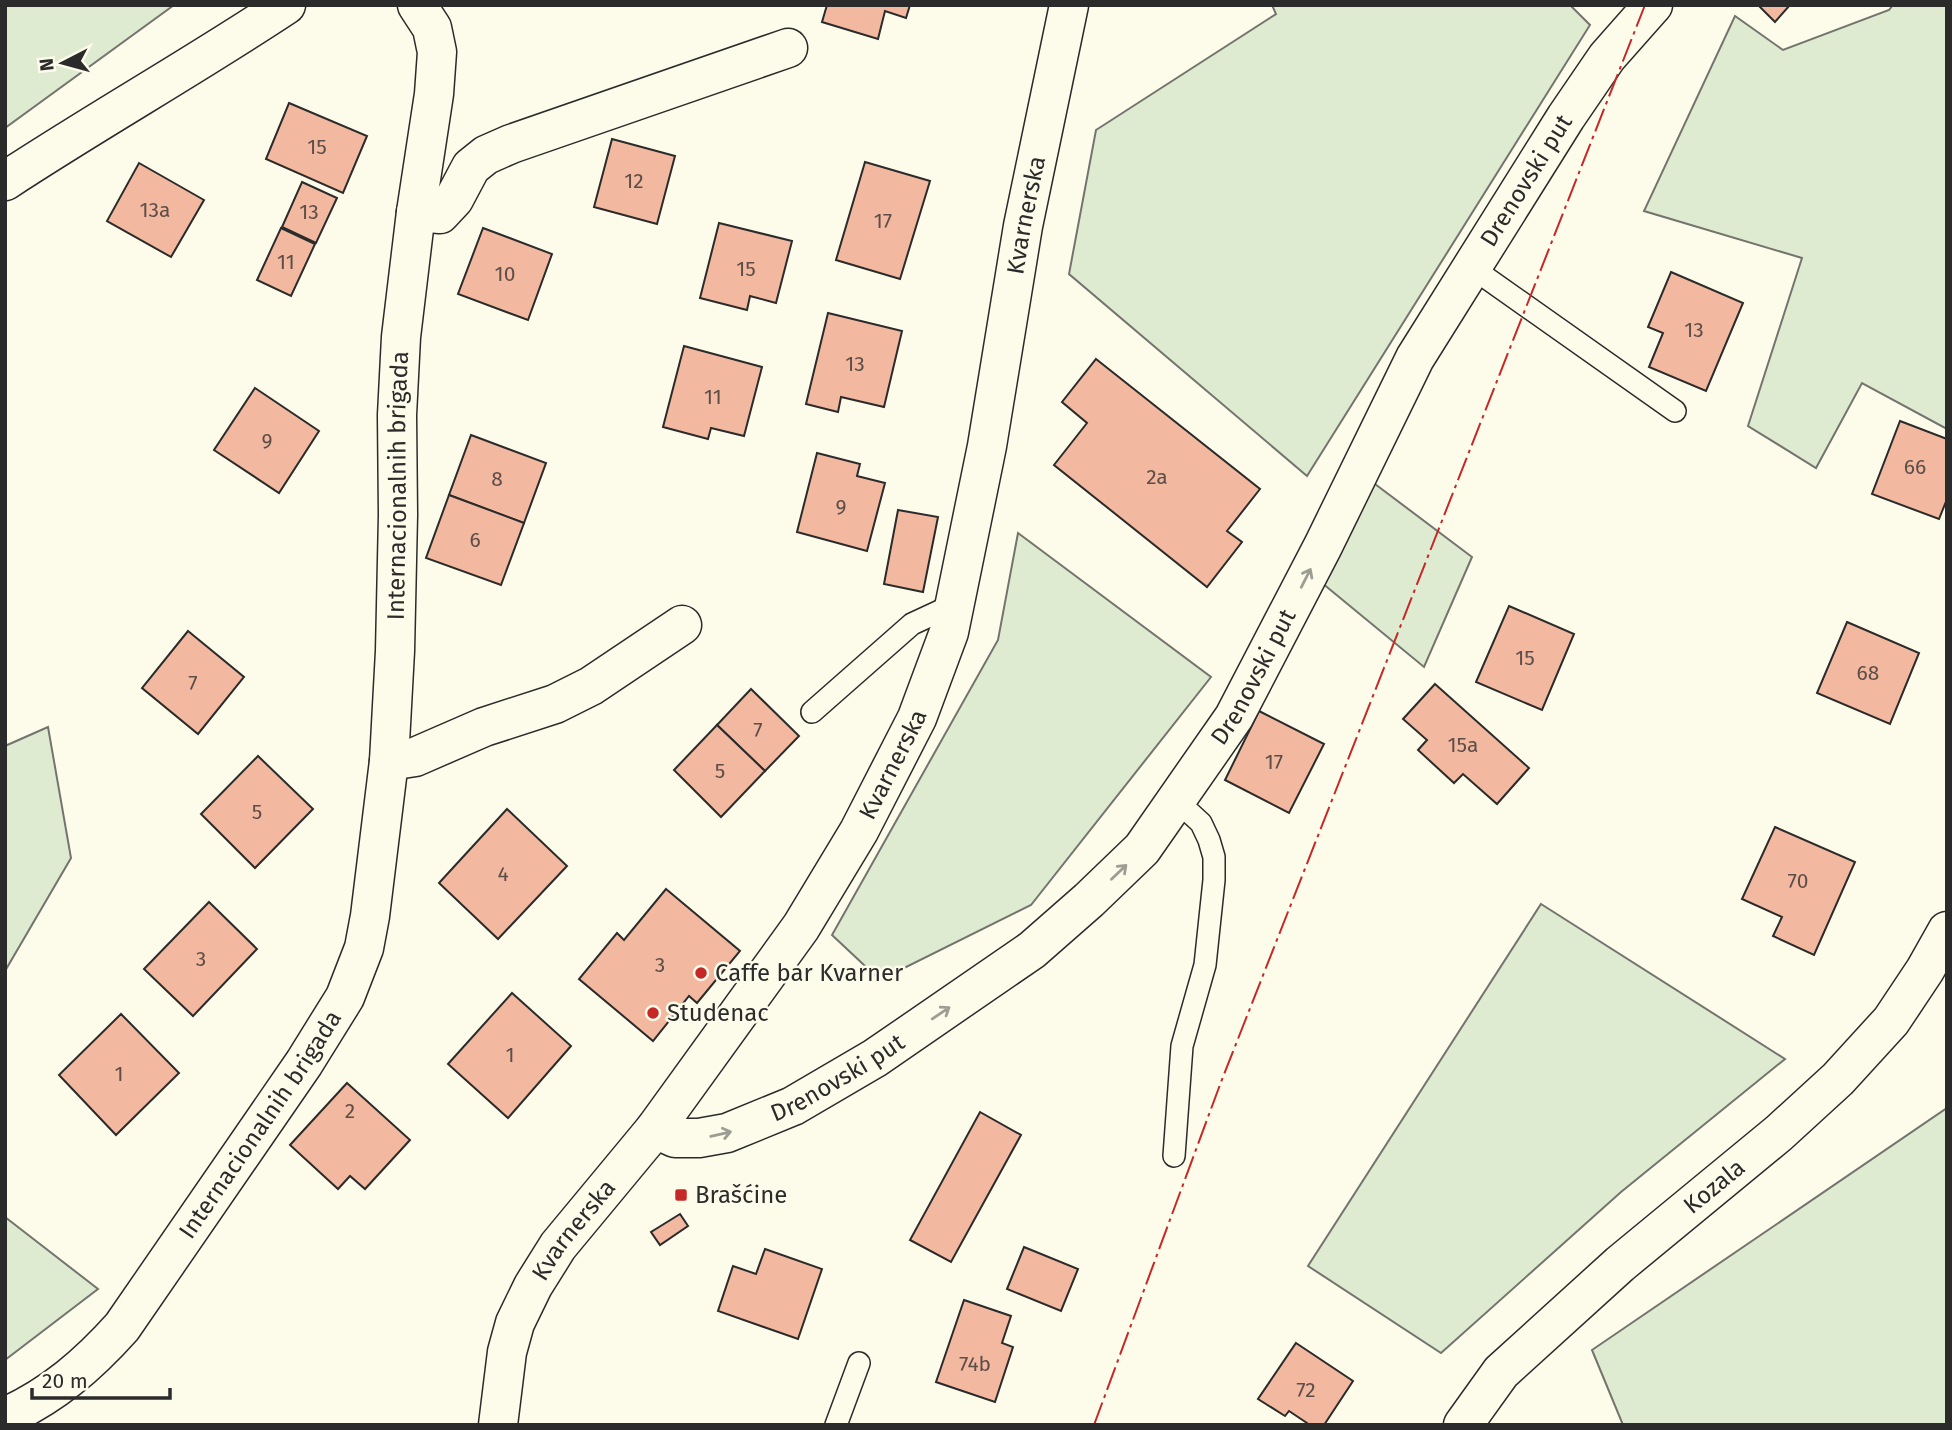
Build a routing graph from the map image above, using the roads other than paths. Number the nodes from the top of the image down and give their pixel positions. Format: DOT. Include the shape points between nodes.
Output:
graph roads {
  1 [pos="286,5"];
  2 [pos="418,5"];
  3 [pos="1069,5"];
  4 [pos="1653,5"];
  5 [pos="788,48"];
  6 [pos="5,181"];
  7 [pos="416,212"];
  8 [pos="1471,267"];
  9 [pos="1675,411"];
  10 [pos="955,604"];
  11 [pos="682,625"];
  12 [pos="812,712"];
  13 [pos="389,761"];
  14 [pos="1177,801"];
  15 [pos="1947,931"];
  16 [pos="655,1129"];
  17 [pos="1174,1156"];
  18 [pos="859,1363"];
  19 [pos="5,1417"];
  20 [pos="498,1425"];
  21 [pos="836,1425"];
  22 [pos="1463,1425"];
  1 -- 6 [label="street"];
  2 -- 7 [label="street, Internacionalnih brigada" via="432,28 438,52"];
  3 -- 10 [label="street, Kvarnerska" via="1023,226 987,446"];
  4 -- 8 [label="street, Drenovski put" via="1607,57"];
  5 -- 7 [label="street" via="486,155 471,167 440,214"];
  7 -- 13 [label="street, Internacionalnih brigada" via="397,415 396,624"];
  8 -- 9 [label="lane"];
  14 -- 8 [label="street, Drenovski put, one-way" via="1234,717 1415,358"];
  10 -- 12 [label="lane" via="912,624"];
  10 -- 16 [label="street, Kvarnerska" via="917,718 859,831 801,927"];
  11 -- 13 [label="street" via="602,679 555,704 484,727 415,757"];
  13 -- 19 [label="street, Internacionalnih brigada" via="370,916 345,997 122,1327 56,1390"];
  16 -- 14 [label="street, Drenovski put, one-way" via="687,1139 727,1133 793,1106 875,1058 1032,950 1142,849"];
  14 -- 17 [label="lane" via="1201,823 1209,840 1214,880 1205,965 1182,1046"];
  15 -- 22 [label="street, Kozala" via="1891,1021 1838,1079 1620,1264 1501,1373"];
  16 -- 20 [label="street, Kvarnerska" via="558,1246 533,1286 514,1323"];
  18 -- 21 [label="lane"];
}
